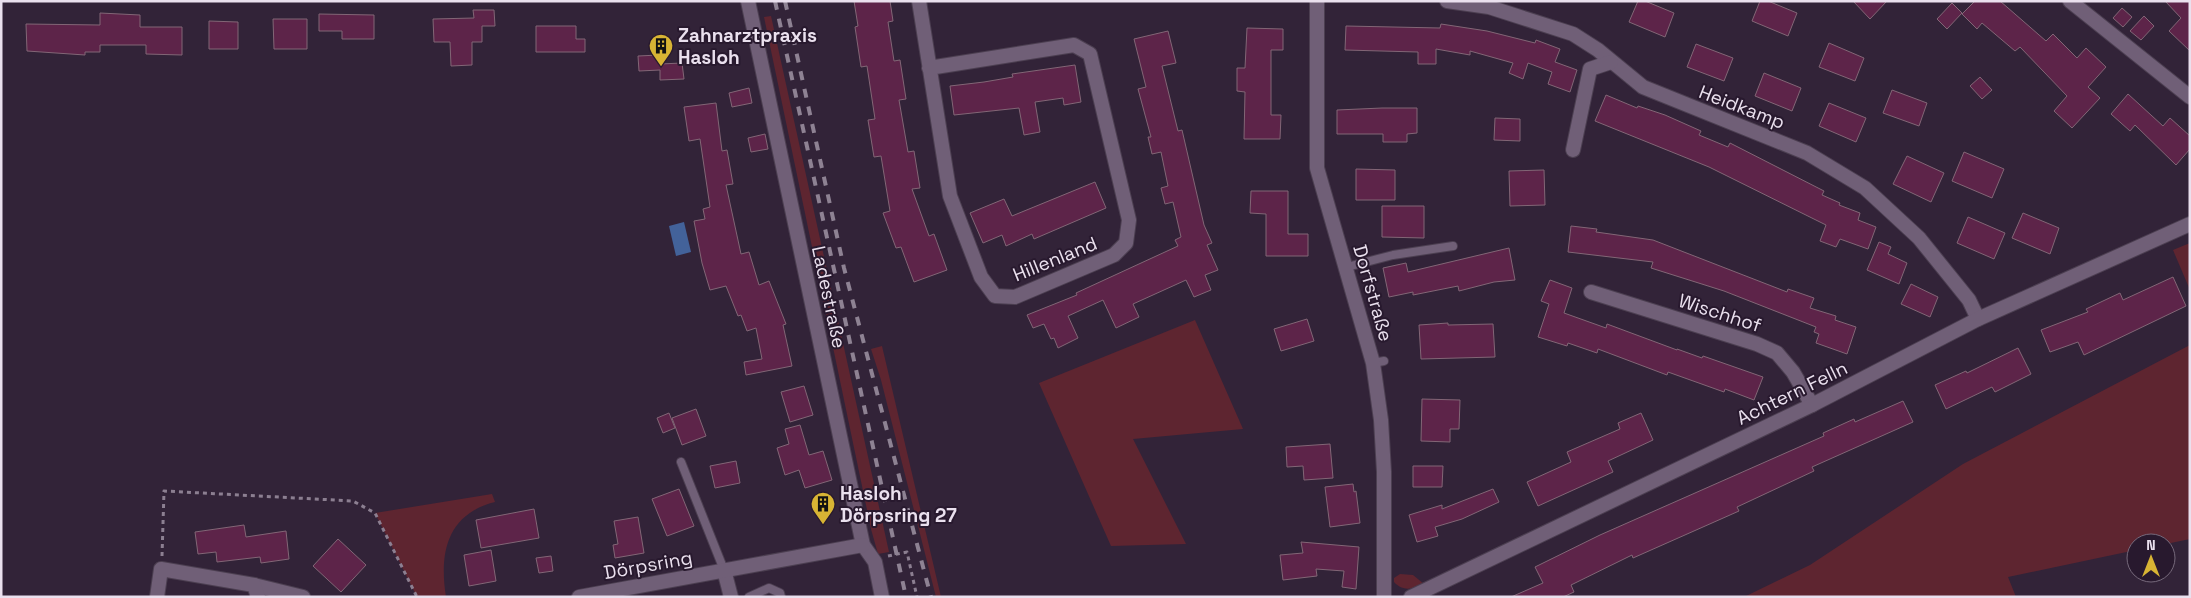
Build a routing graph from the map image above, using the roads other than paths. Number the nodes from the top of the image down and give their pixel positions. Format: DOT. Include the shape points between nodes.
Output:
graph roads {
  1 [pos="748,1"];
  2 [pos="919,1"];
  3 [pos="1317,1"];
  4 [pos="1447,1"];
  5 [pos="2070,1"];
  6 [pos="1611,62"];
  7 [pos="929,68"];
  8 [pos="2190,97"];
  9 [pos="1573,150"];
  10 [pos="2190,224"];
  11 [pos="1453,246"];
  12 [pos="1347,267"];
  13 [pos="1591,292"];
  14 [pos="1978,319"];
  15 [pos="1812,405"];
  16 [pos="681,462"];
  17 [pos="863,545"];
  18 [pos="724,570"];
  19 [pos="256,591"];
  20 [pos="157,597"];
  21 [pos="303,597"];
  22 [pos="579,597"];
  23 [pos="731,597"];
  24 [pos="749,597"];
  25 [pos="781,597"];
  26 [pos="882,597"];
  27 [pos="1384,597"];
  28 [pos="1411,597"];
  1 -- 17 [label="street, Ladestraße"];
  2 -- 7 [label="street, Hillenland"];
  3 -- 12 [label="street, Dorfstraße" via="1317,168"];
  4 -- 6 [label="street, Heidkamp" via="1488,7 1573,34"];
  5 -- 8 [label="street"];
  6 -- 9 [label="street" via="1590,69"];
  6 -- 14 [label="street, Heidkamp" via="1643,87 1807,153 1865,188 1919,238 1969,300"];
  7 -- 7 [label="street, Hillenland" via="950,196 981,277 995,296 1015,296 1114,255 1126,243 1129,220 1090,54 1074,45"];
  10 -- 14 [label="street, Achtern Felln"];
  11 -- 12 [label="lane" via="1393,255"];
  12 -- 27 [label="street, Dorfstraße" via="1379,362 1384,472"];
  13 -- 15 [label="street, Wischhof" via="1777,353 1793,372"];
  14 -- 15 [label="street, Achtern Felln"];
  15 -- 28 [label="street, Achtern Felln"];
  16 -- 18 [label="lane"];
  17 -- 18 [label="street, Dörpsring"];
  17 -- 26 [label="street, Ladestraße" via="874,562"];
  18 -- 22 [label="street, Dörpsring"];
  18 -- 23 [label="street"];
  19 -- 20 [label="street" via="161,569"];
  19 -- 21 [label="street"];
  24 -- 25 [label="lane" via="769,588 780,593"];
}
